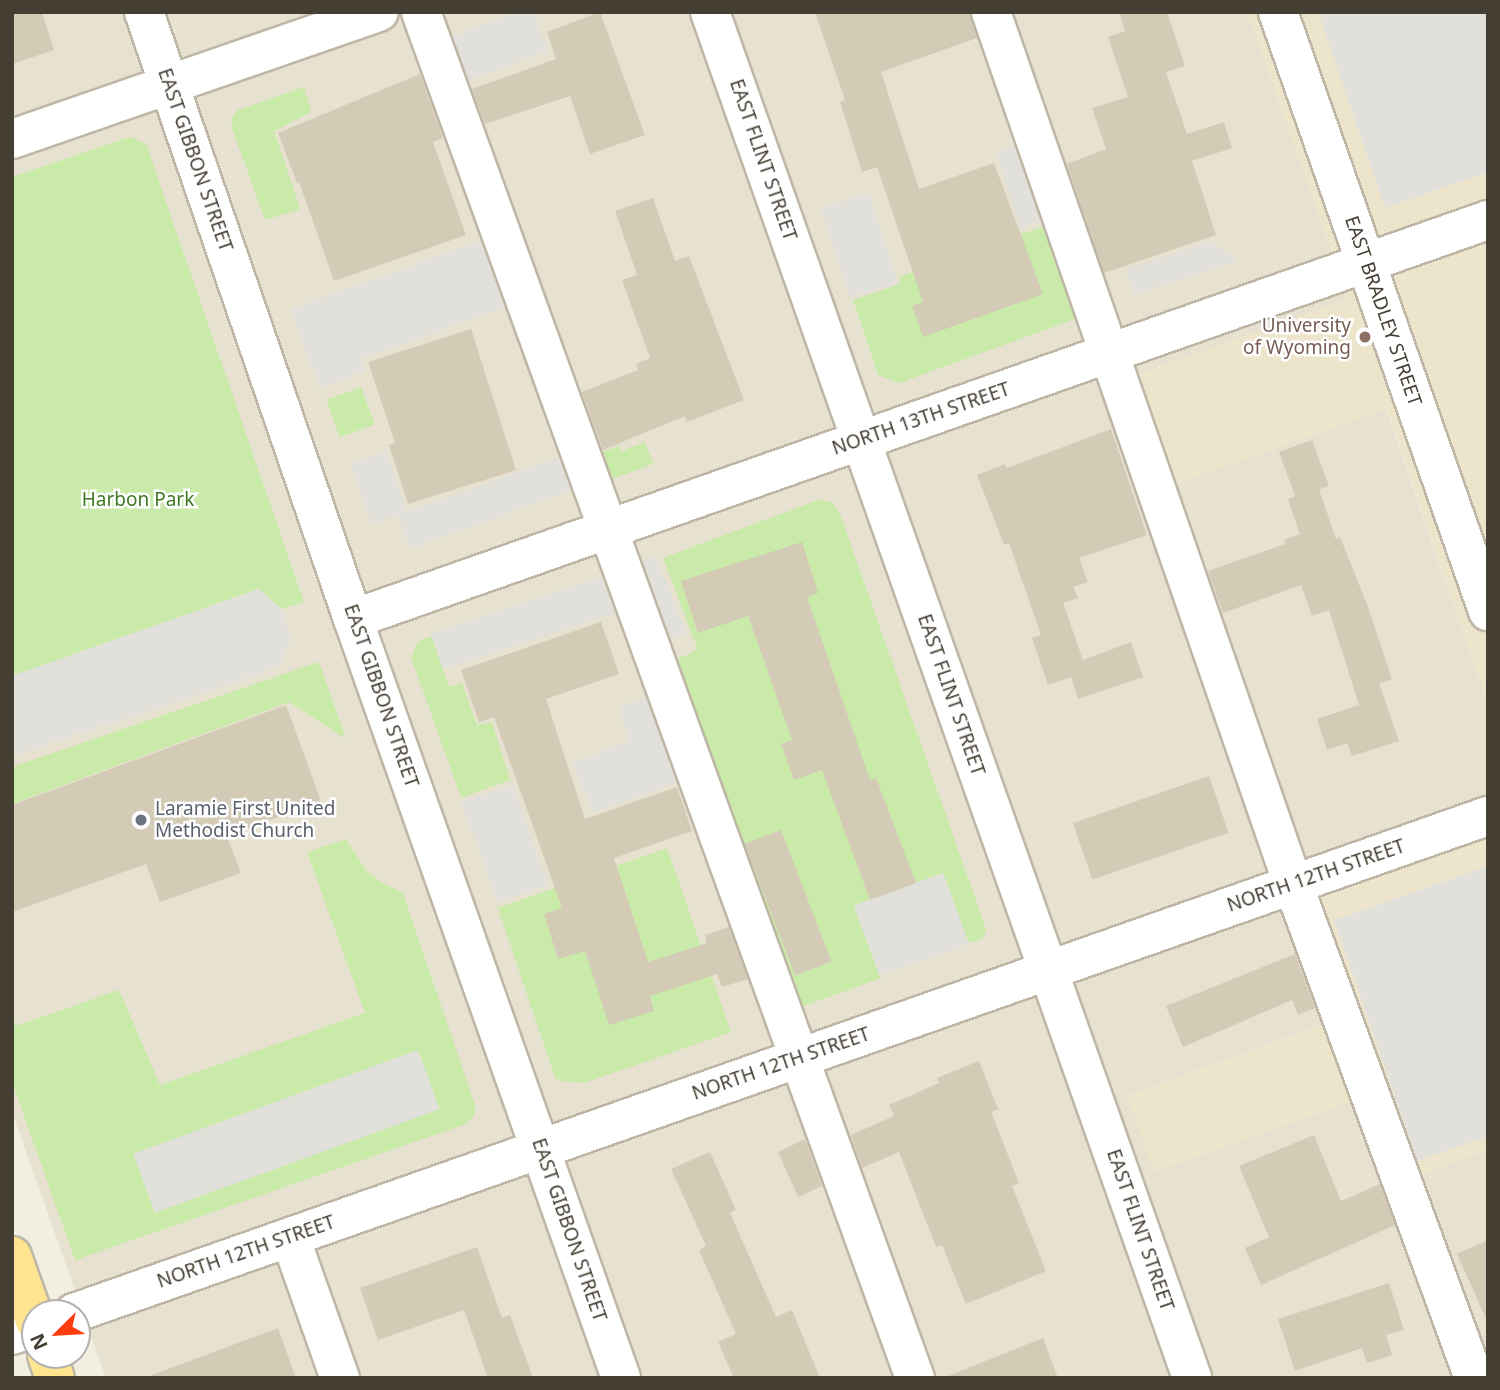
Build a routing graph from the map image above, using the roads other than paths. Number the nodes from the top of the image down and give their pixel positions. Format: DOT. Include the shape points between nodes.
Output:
graph roads {
  1 [pos="144,12"];
  2 [pos="379,12"];
  3 [pos="421,12"];
  4 [pos="710,12"];
  5 [pos="991,12"];
  6 [pos="1278,12"];
  7 [pos="169,85"];
  8 [pos="12,139"];
  9 [pos="1488,220"];
  10 [pos="1365,261"];
  11 [pos="1110,354"];
  12 [pos="861,440"];
  13 [pos="608,528"];
  14 [pos="1474,531"];
  15 [pos="1488,611"];
  16 [pos="353,619"];
  17 [pos="1488,816"];
  18 [pos="1293,884"];
  19 [pos="1048,970"];
  20 [pos="799,1058"];
  21 [pos="540,1149"];
  22 [pos="290,1237"];
  23 [pos="12,1256"];
  24 [pos="27,1299"];
  25 [pos="91,1307"];
  26 [pos="340,1378"];
  27 [pos="621,1378"];
  28 [pos="915,1378"];
  29 [pos="1192,1378"];
  30 [pos="1474,1378"];
  1 -- 7 [label="street, EAST GIBBON STREET"];
  2 -- 7 [label="street"];
  3 -- 13 [label="street"];
  4 -- 12 [label="street, EAST FLINT STREET"];
  5 -- 11 [label="street"];
  6 -- 10 [label="street, EAST BRADLEY STREET"];
  7 -- 8 [label="street"];
  7 -- 16 [label="street, EAST GIBBON STREET"];
  9 -- 10 [label="street, NORTH 13TH STREET"];
  10 -- 11 [label="street, NORTH 13TH STREET"];
  10 -- 14 [label="street, EAST BRADLEY STREET"];
  11 -- 12 [label="street, NORTH 13TH STREET"];
  11 -- 18 [label="street"];
  12 -- 13 [label="street, NORTH 13TH STREET"];
  12 -- 19 [label="street, EAST FLINT STREET"];
  13 -- 16 [label="street, NORTH 13TH STREET"];
  13 -- 20 [label="street"];
  14 -- 15 [label="street, EAST BRADLEY STREET"];
  16 -- 21 [label="street, EAST GIBBON STREET"];
  17 -- 18 [label="street, NORTH 12TH STREET"];
  18 -- 19 [label="street, NORTH 12TH STREET"];
  18 -- 30 [label="street"];
  19 -- 20 [label="street, NORTH 12TH STREET"];
  19 -- 29 [label="street, EAST FLINT STREET"];
  20 -- 21 [label="street, NORTH 12TH STREET"];
  20 -- 28 [label="street"];
  21 -- 22 [label="street, NORTH 12TH STREET"];
  21 -- 27 [label="street, EAST GIBBON STREET"];
  22 -- 25 [label="street, NORTH 12TH STREET"];
  22 -- 26 [label="street"];
  23 -- 24 [label="main road"];
}
